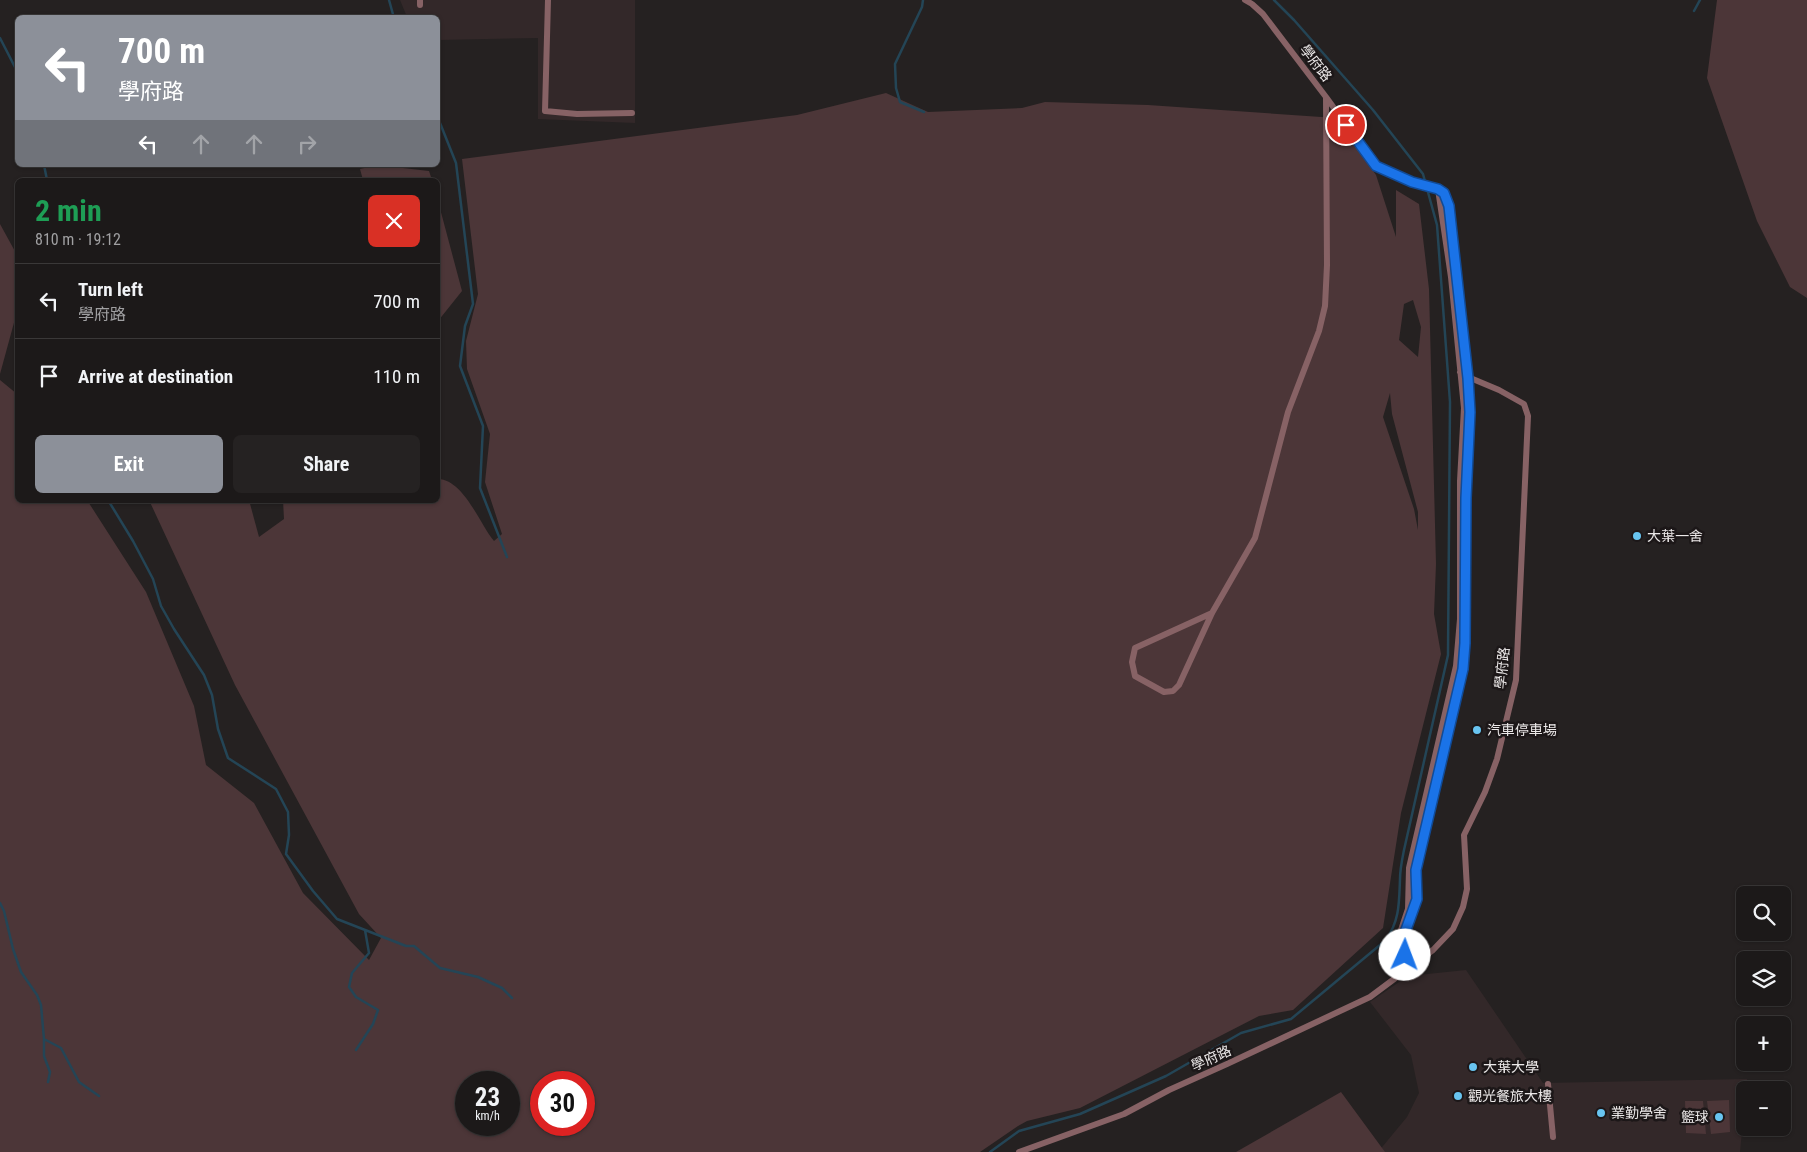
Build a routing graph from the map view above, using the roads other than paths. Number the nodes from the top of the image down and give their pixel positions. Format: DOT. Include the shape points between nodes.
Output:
graph roads {
  1 [pos="548,0"];
  2 [pos="1245,0"];
  3 [pos="1326,97"];
  4 [pos="632,113"];
  5 [pos="1438,189"];
  6 [pos="1460,372"];
  7 [pos="1468,378"];
  8 [pos="1212,614"];
  9 [pos="1407,968"];
  10 [pos="1548,1084"];
  11 [pos="1553,1137"];
  12 [pos="1020,1152"];
  1 -- 4 [label="street" via="545,111"];
  2 -- 3 [label="street, 學府路" via="1263,14"];
  3 -- 5 [label="street, 學府路" via="1376,166"];
  3 -- 8 [label="street" via="1328,265 1320,331 1288,412 1255,538"];
  5 -- 6 [label="street"];
  5 -- 7 [label="street" via="1444,193 1449,206"];
  6 -- 7 [label="street, 學府路"];
  6 -- 9 [label="street" via="1464,408 1460,481 1460,619 1456,666 1408,868 1408,909 1397,942 1399,955"];
  7 -- 9 [label="street" via="1470,412 1463,669 1416,870 1417,899 1402,941"];
  7 -- 9 [label="street, 學府路" via="1524,404 1528,416 1516,680 1497,759 1464,835 1464,907 1453,929 1433,950"];
  8 -- 8 [label="street" via="1135,648 1132,662 1135,676 1164,692 1173,692"];
  9 -- 12 [label="street, 學府路" via="1370,996 1124,1114"];
  10 -- 11 [label="street"];
}
